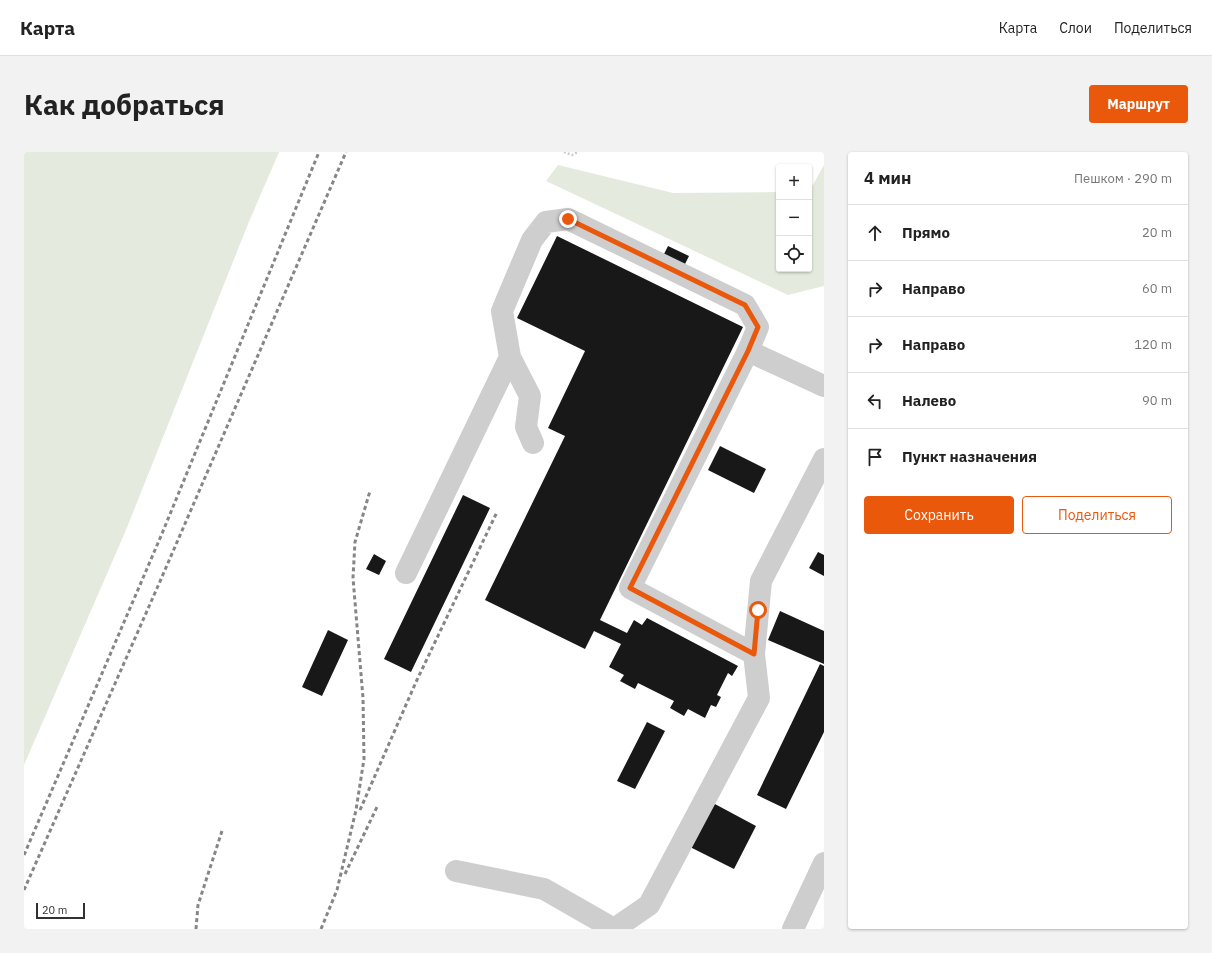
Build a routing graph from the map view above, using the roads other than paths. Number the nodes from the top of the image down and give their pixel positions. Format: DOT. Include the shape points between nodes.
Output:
graph roads {
  1 [pos="748,351"];
  2 [pos="510,357"];
  3 [pos="824,386"];
  4 [pos="533,443"];
  5 [pos="824,459"];
  6 [pos="406,573"];
  7 [pos="754,654"];
  8 [pos="824,863"];
  9 [pos="456,871"];
  10 [pos="793,929"];
  1 -- 2 [label="lane" via="758,327 745,305 568,219 546,222 532,240 502,311"];
  1 -- 3 [label="lane"];
  1 -- 7 [label="lane" via="630,588"];
  2 -- 4 [label="lane" via="530,396 526,427"];
  2 -- 6 [label="lane"];
  5 -- 7 [label="lane" via="761,581"];
  7 -- 9 [label="lane" via="759,698 648,905 614,929 544,889"];
  8 -- 10 [label="lane"];
}
